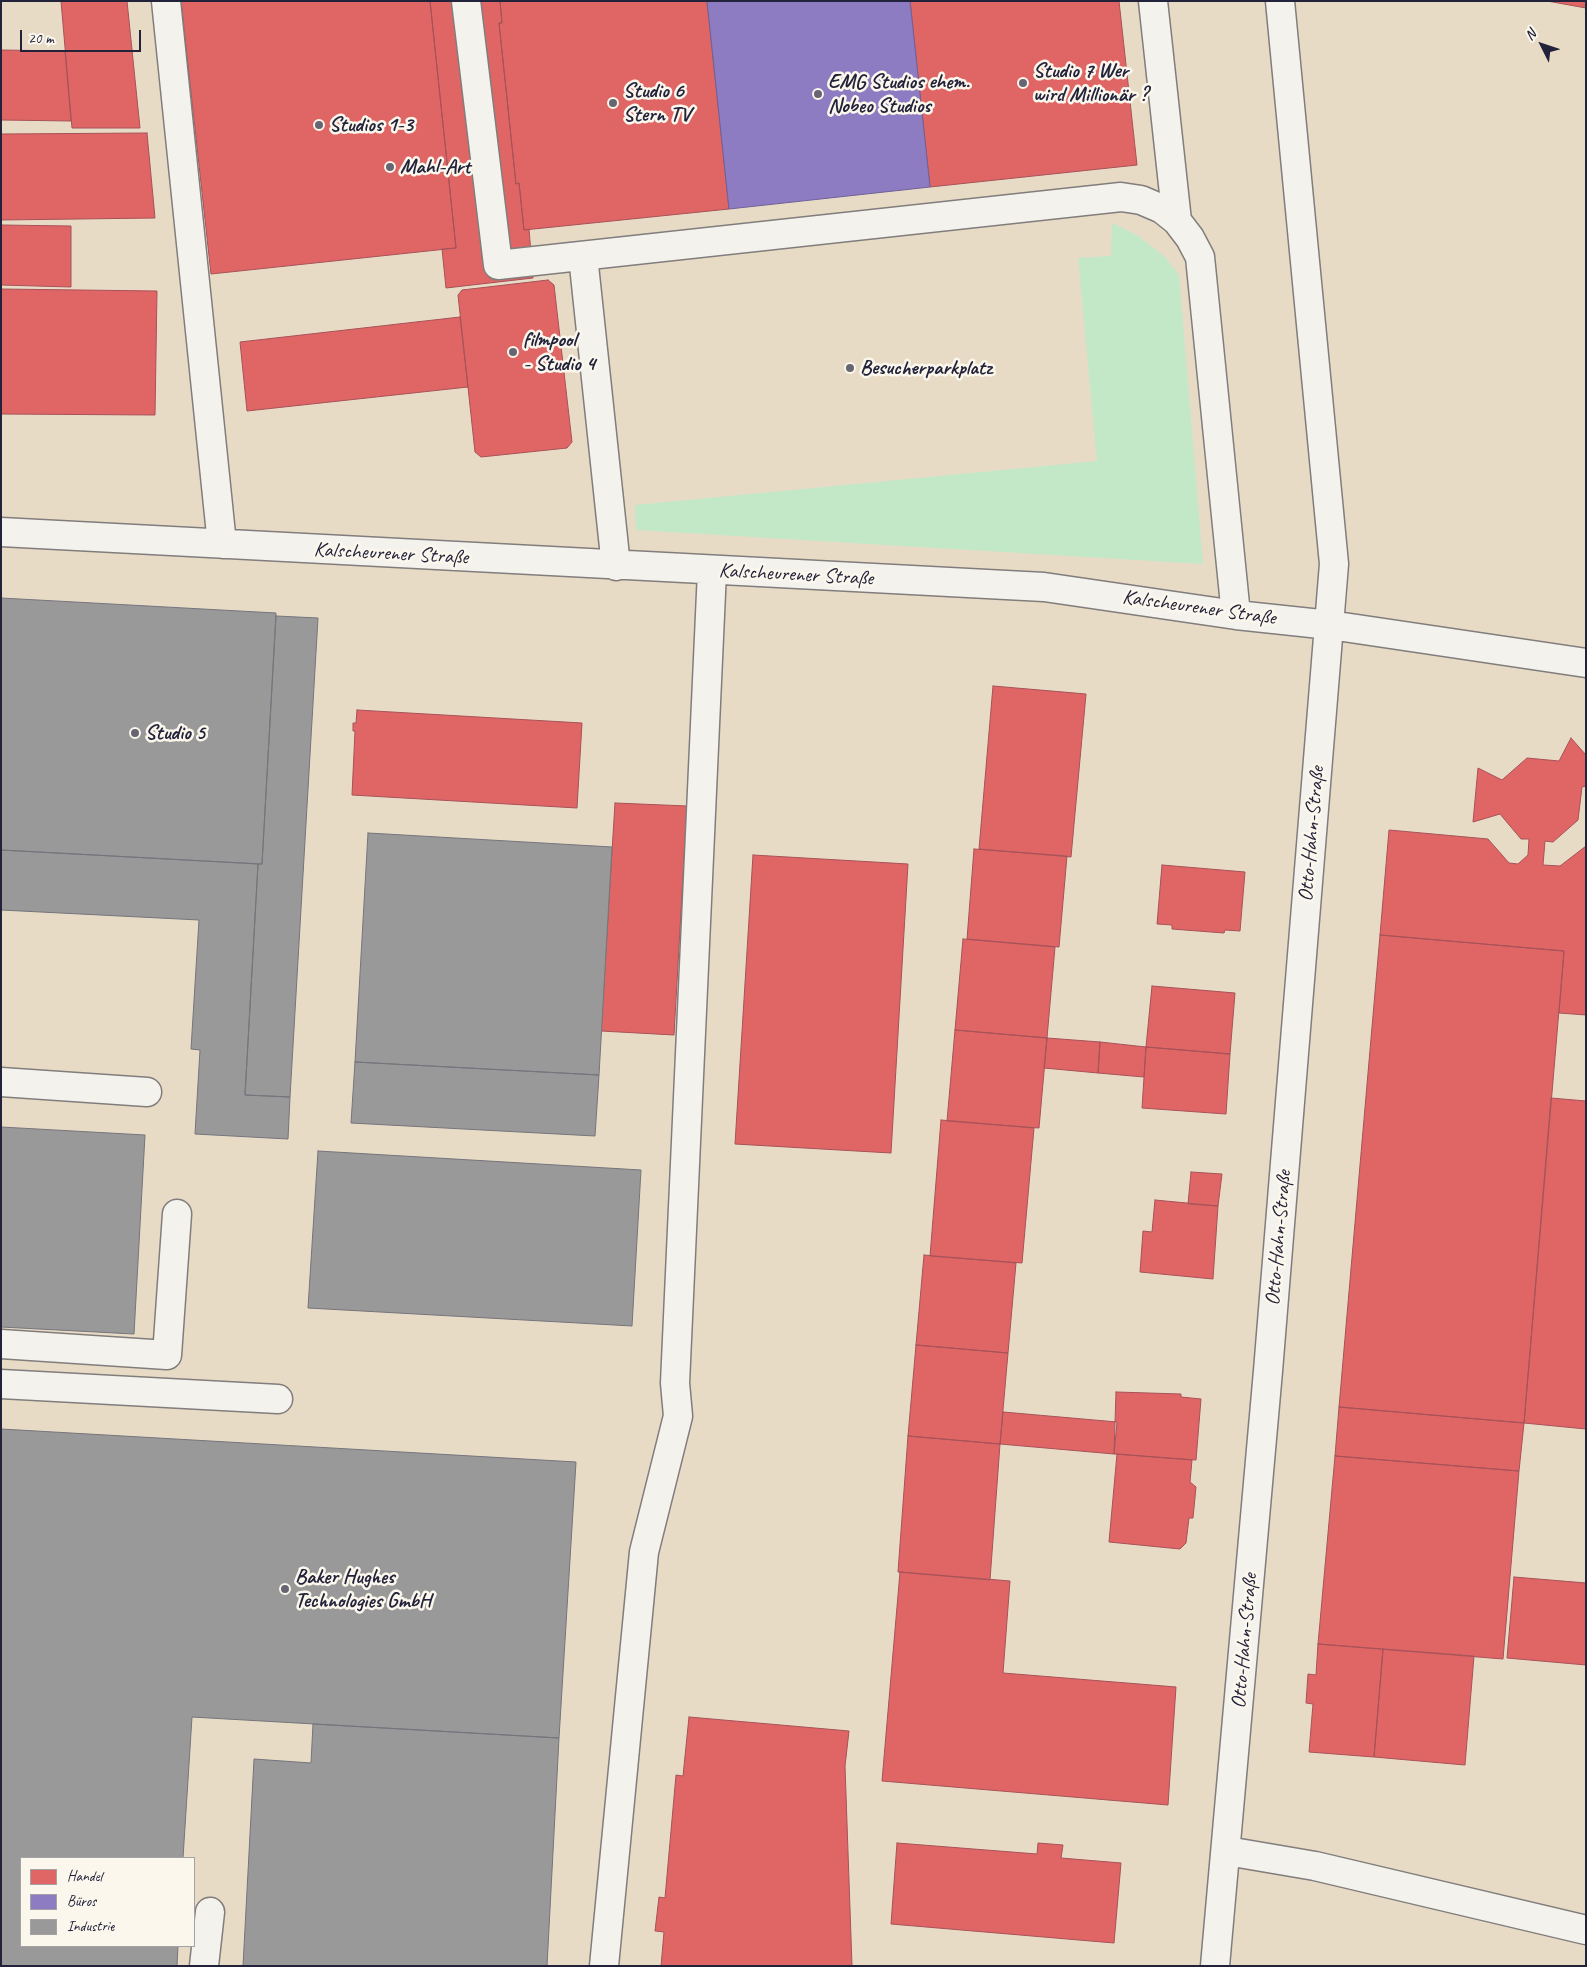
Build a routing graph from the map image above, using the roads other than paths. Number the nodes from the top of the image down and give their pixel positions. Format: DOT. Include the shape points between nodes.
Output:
graph roads {
  1 [pos="166,1"];
  2 [pos="466,1"];
  3 [pos="1153,1"];
  4 [pos="1280,1"];
  5 [pos="1177,221"];
  6 [pos="583,256"];
  7 [pos="1,532"];
  8 [pos="222,544"];
  9 [pos="616,566"];
  10 [pos="712,571"];
  11 [pos="1236,615"];
  12 [pos="1330,625"];
  13 [pos="1586,663"];
  14 [pos="1,1082"];
  15 [pos="147,1092"];
  16 [pos="178,1214"];
  17 [pos="1,1344"];
  18 [pos="1,1384"];
  19 [pos="278,1400"];
  20 [pos="1227,1851"];
  21 [pos="210,1912"];
  22 [pos="1586,1930"];
  23 [pos="204,1966"];
  24 [pos="604,1966"];
  25 [pos="1215,1966"];
  1 -- 8 [label="street"];
  2 -- 6 [label="street" via="498,265"];
  3 -- 5 [label="street"];
  4 -- 12 [label="street, Otto-Hahn-Straße" via="1334,564"];
  5 -- 6 [label="street" via="1162,209 1141,200 1120,197"];
  5 -- 11 [label="street" via="1200,257"];
  6 -- 9 [label="street"];
  7 -- 8 [label="street, Kalscheurener Straße"];
  8 -- 9 [label="street, Kalscheurener Straße"];
  9 -- 10 [label="street, Kalscheurener Straße"];
  10 -- 11 [label="street, Kalscheurener Straße" via="1044,587"];
  10 -- 24 [label="street" via="675,1383 678,1416 644,1552"];
  11 -- 12 [label="street, Kalscheurener Straße"];
  12 -- 13 [label="street, Kalscheurener Straße"];
  12 -- 20 [label="street, Otto-Hahn-Straße"];
  14 -- 15 [label="street"];
  16 -- 17 [label="street" via="167,1355"];
  18 -- 19 [label="street"];
  20 -- 22 [label="street" via="1315,1866"];
  20 -- 25 [label="street, Otto-Hahn-Straße"];
  21 -- 23 [label="street"];
}
